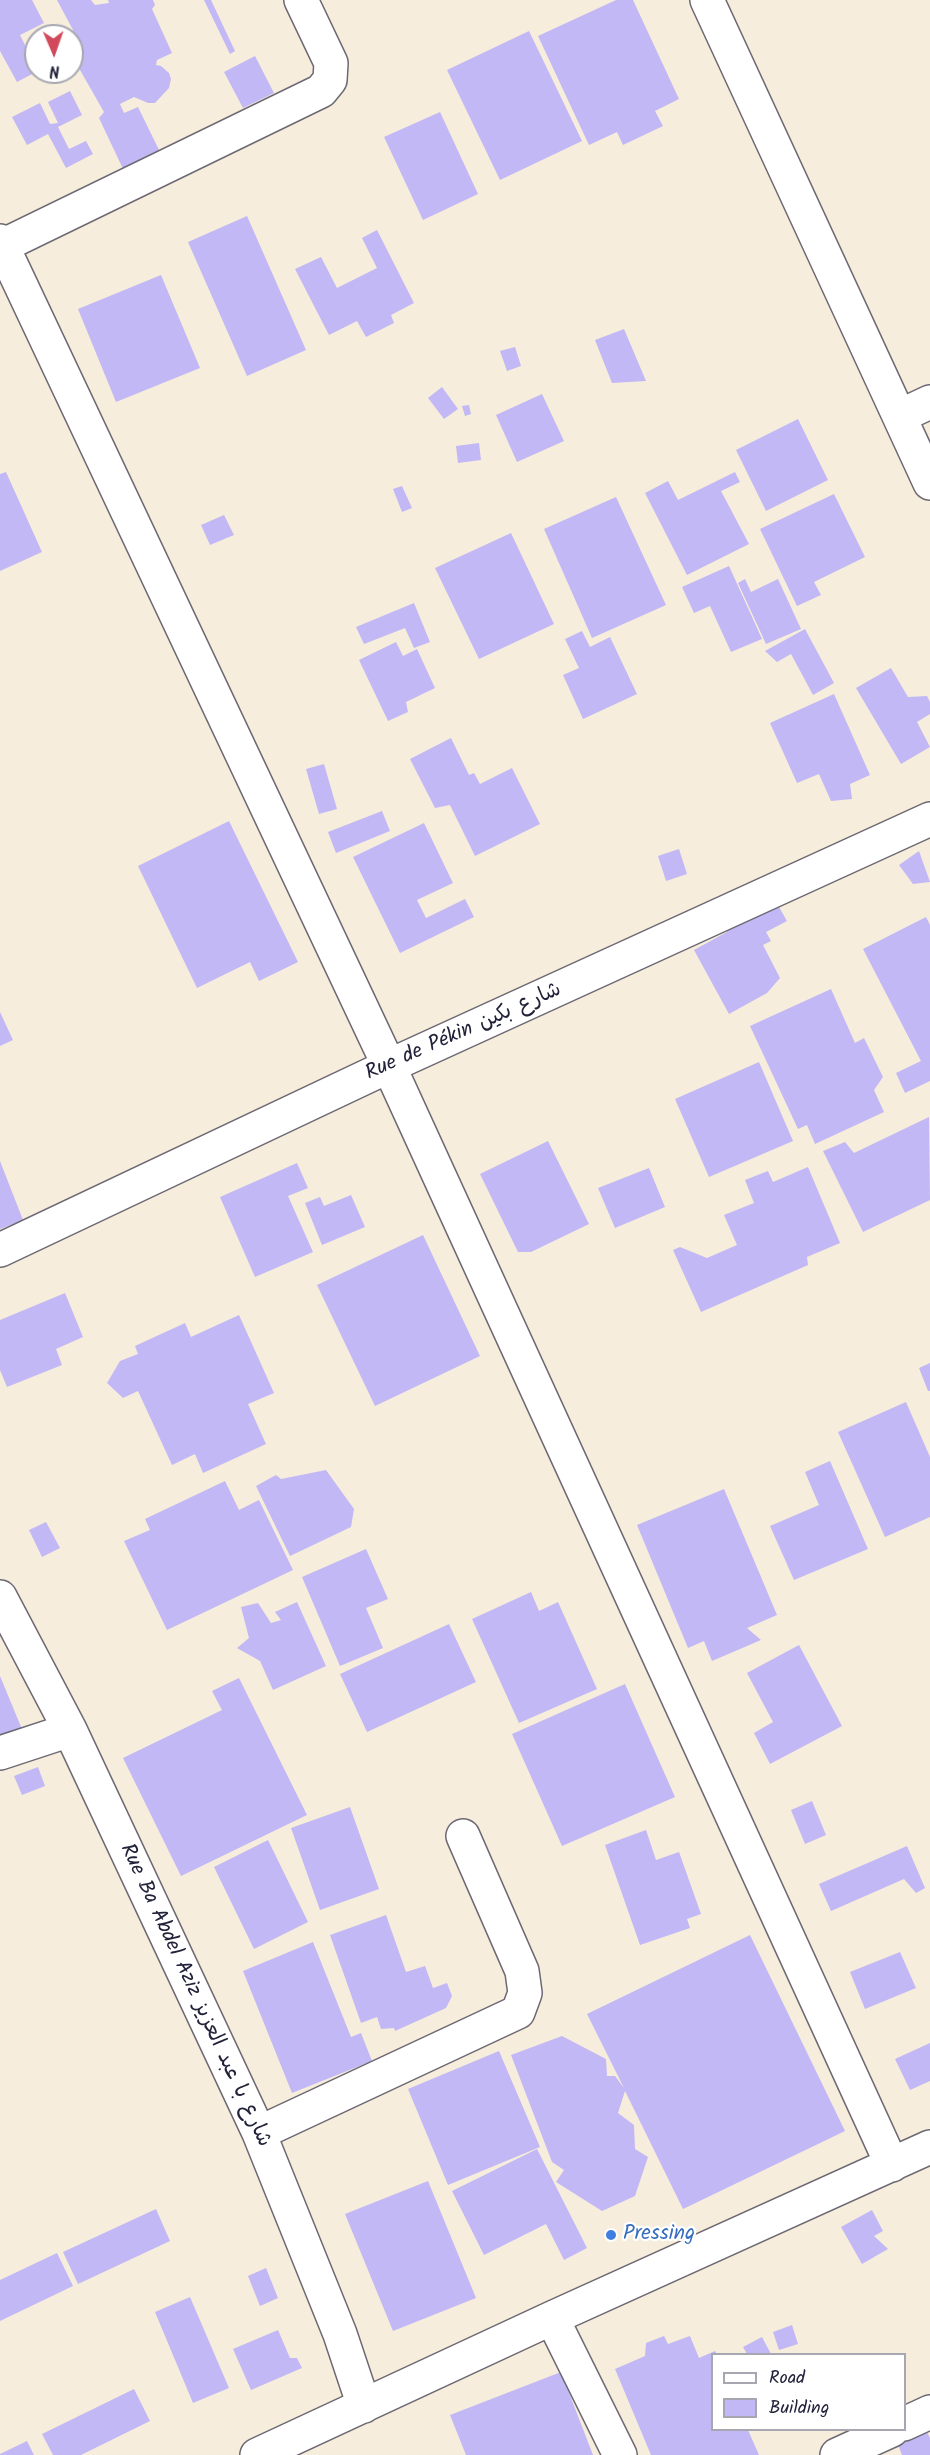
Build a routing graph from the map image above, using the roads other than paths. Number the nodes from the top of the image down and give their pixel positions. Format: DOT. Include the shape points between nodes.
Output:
graph roads {
  1 [pos="301,0"];
  2 [pos="707,0"];
  3 [pos="1,243"];
  4 [pos="930,402"];
  5 [pos="900,416"];
  6 [pos="930,483"];
  7 [pos="930,819"];
  8 [pos="389,1066"];
  9 [pos="0,1251"];
  10 [pos="0,1596"];
  11 [pos="70,1730"];
  12 [pos="0,1753"];
  13 [pos="463,1836"];
  14 [pos="259,2133"];
  15 [pos="930,2147"];
  16 [pos="892,2165"];
  17 [pos="552,2318"];
  18 [pos="364,2406"];
  19 [pos="930,2412"];
  20 [pos="906,2423"];
  21 [pos="890,2431"];
  22 [pos="257,2455"];
  23 [pos="621,2455"];
  24 [pos="837,2455"];
  1 -- 3 [label="street" via="331,63 330,80 321,91"];
  2 -- 5 [label="street"];
  3 -- 8 [label="street"];
  4 -- 5 [label="street"];
  5 -- 6 [label="street"];
  7 -- 8 [label="street, Rue de Pékin شارع بكين"];
  8 -- 9 [label="street, Rue de Pékin شارع بكين"];
  8 -- 16 [label="street"];
  10 -- 11 [label="street, Rue Ba Abdel Aziz شارع با عبد العزيز"];
  11 -- 12 [label="street"];
  11 -- 14 [label="street, Rue Ba Abdel Aziz شارع با عبد العزيز"];
  13 -- 14 [label="street" via="522,1971 525,1993 518,2012"];
  14 -- 18 [label="street, Rue Ba Abdel Aziz شارع با عبد العزيز" via="340,2334"];
  15 -- 16 [label="street"];
  16 -- 17 [label="street"];
  17 -- 18 [label="street"];
  17 -- 23 [label="street"];
  18 -- 22 [label="street"];
  19 -- 20 [label="street"];
  21 -- 24 [label="street"];
}
